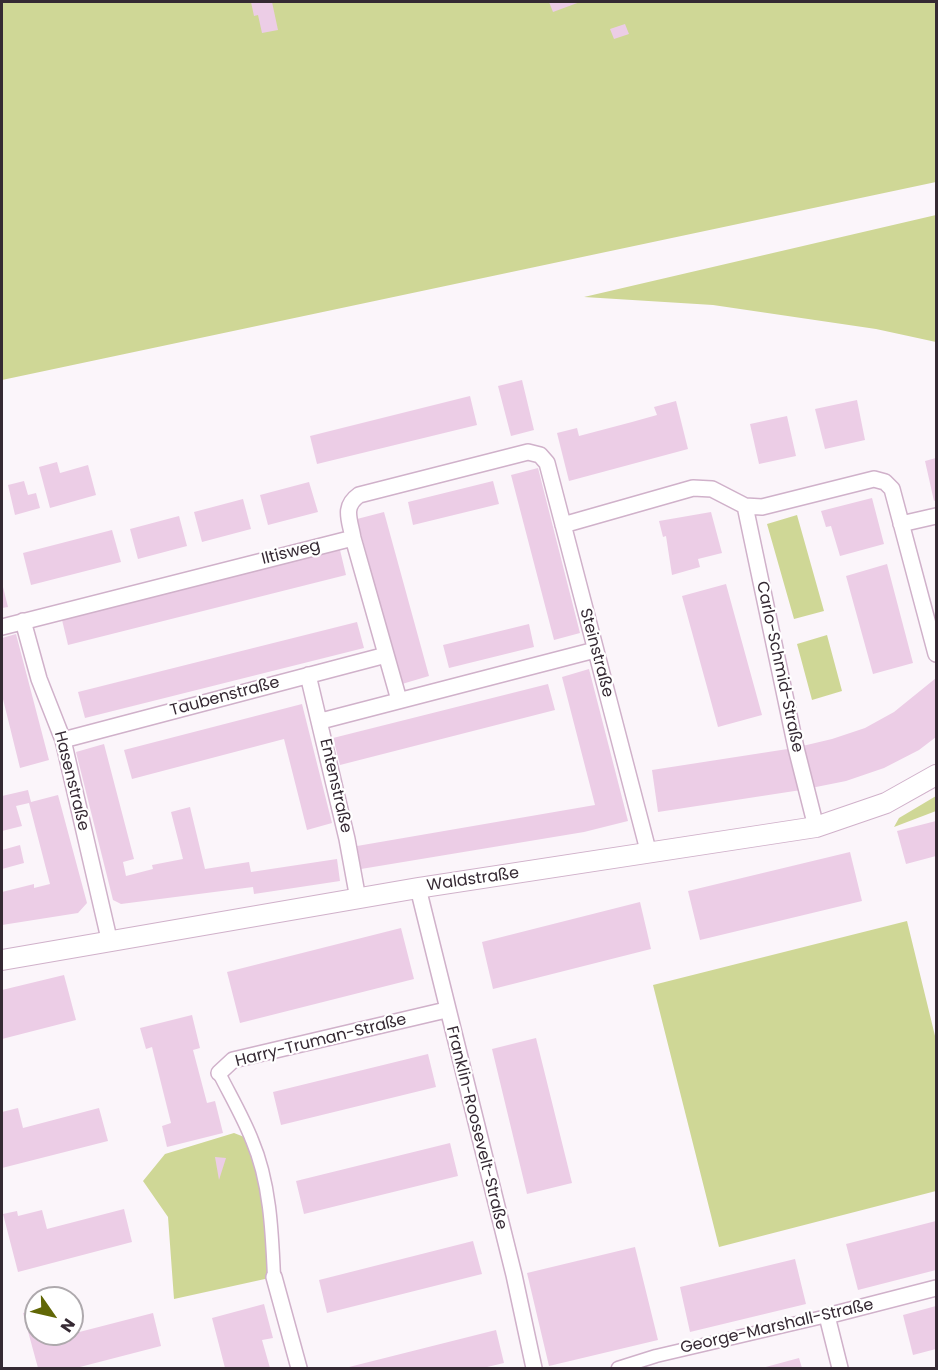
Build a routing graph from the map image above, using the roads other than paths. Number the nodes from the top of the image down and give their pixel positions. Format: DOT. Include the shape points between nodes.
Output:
graph roads {
  1 [pos="746,506"];
  2 [pos="936,516"];
  3 [pos="902,524"];
  4 [pos="563,525"];
  5 [pos="353,538"];
  6 [pos="23,621"];
  7 [pos="2,627"];
  8 [pos="595,650"];
  9 [pos="936,654"];
  10 [pos="386,655"];
  11 [pos="308,675"];
  12 [pos="399,700"];
  13 [pos="321,721"];
  14 [pos="63,740"];
  15 [pos="936,775"];
  16 [pos="816,827"];
  17 [pos="649,854"];
  18 [pos="418,888"];
  19 [pos="358,899"];
  20 [pos="110,943"];
  21 [pos="2,960"];
  22 [pos="446,1010"];
  23 [pos="219,1073"];
  24 [pos="274,1277"];
  25 [pos="936,1288"];
  26 [pos="827,1316"];
  27 [pos="298,1368"];
  28 [pos="534,1368"];
  29 [pos="618,1368"];
  30 [pos="840,1368"];
  1 -- 3 [label="street" via="762,507 874,479 892,489"];
  1 -- 4 [label="street" via="712,489 693,488"];
  1 -- 16 [label="street, Carlo-Schmid-Straße"];
  2 -- 3 [label="street"];
  3 -- 9 [label="street"];
  4 -- 5 [label="street, Steinstraße" via="547,463 540,455 528,453 359,495 350,501 347,511"];
  4 -- 8 [label="street, Steinstraße"];
  5 -- 6 [label="street, Iltisweg"];
  5 -- 10 [label="street"];
  6 -- 7 [label="street, Iltisweg"];
  6 -- 14 [label="street, Hasenstraße" via="39,679"];
  8 -- 12 [label="street"];
  8 -- 17 [label="street, Steinstraße"];
  10 -- 11 [label="street, Taubenstraße"];
  10 -- 12 [label="street"];
  11 -- 13 [label="street, Entenstraße"];
  11 -- 14 [label="street, Taubenstraße"];
  12 -- 13 [label="street"];
  13 -- 19 [label="street, Entenstraße"];
  14 -- 20 [label="street, Hasenstraße"];
  15 -- 16 [label="street, Waldstraße" via="886,803"];
  16 -- 17 [label="street, Waldstraße"];
  17 -- 18 [label="street, Waldstraße"];
  18 -- 19 [label="street, Waldstraße"];
  18 -- 22 [label="street, Franklin-Roosevelt-Straße"];
  19 -- 20 [label="street, Waldstraße"];
  20 -- 21 [label="street, Waldstraße"];
  22 -- 23 [label="street, Harry-Truman-Straße" via="233,1060"];
  22 -- 28 [label="street, Franklin-Roosevelt-Straße"];
  23 -- 24 [label="street, Harry-Truman-Straße" via="252,1140 263,1175 273,1238"];
  24 -- 27 [label="street, Harry-Truman-Straße"];
  25 -- 26 [label="street, George-Marshall-Straße"];
  26 -- 29 [label="street, George-Marshall-Straße"];
  26 -- 30 [label="street"];
}
